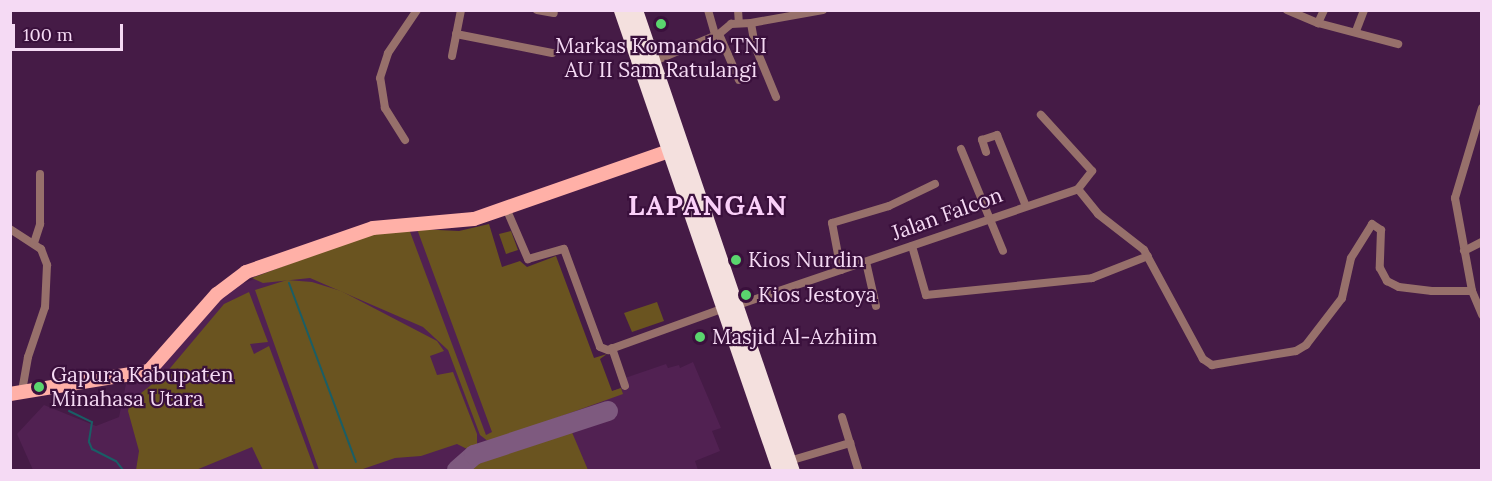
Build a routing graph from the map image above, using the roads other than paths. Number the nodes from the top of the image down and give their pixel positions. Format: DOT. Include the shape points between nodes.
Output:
graph roads {
  1 [pos="417,10"];
  2 [pos="461,10"];
  3 [pos="537,10"];
  4 [pos="621,10"];
  5 [pos="635,10"];
  6 [pos="708,10"];
  7 [pos="738,10"];
  8 [pos="823,10"];
  9 [pos="1287,10"];
  10 [pos="1324,10"];
  11 [pos="1364,10"];
  12 [pos="554,14"];
  13 [pos="739,23"];
  14 [pos="751,23"];
  15 [pos="1318,23"];
  16 [pos="1356,31"];
  17 [pos="456,34"];
  18 [pos="717,34"];
  19 [pos="1398,44"];
  20 [pos="552,53"];
  21 [pos="452,56"];
  22 [pos="652,62"];
  23 [pos="739,80"];
  24 [pos="776,97"];
  25 [pos="1482,108"];
  26 [pos="1041,115"];
  27 [pos="405,140"];
  28 [pos="675,149"];
  29 [pos="961,149"];
  30 [pos="986,152"];
  31 [pos="40,174"];
  32 [pos="935,184"];
  33 [pos="1078,189"];
  34 [pos="1025,204"];
  35 [pos="506,208"];
  36 [pos="988,217"];
  37 [pos="10,229"];
  38 [pos="1482,242"];
  39 [pos="34,243"];
  40 [pos="912,246"];
  41 [pos="1003,251"];
  42 [pos="1464,251"];
  43 [pos="1148,256"];
  44 [pos="866,262"];
  45 [pos="841,270"];
  46 [pos="1472,291"];
  47 [pos="876,306"];
  48 [pos="728,308"];
  49 [pos="1482,315"];
  50 [pos="612,348"];
  51 [pos="625,387"];
  52 [pos="16,393"];
  53 [pos="842,417"];
  54 [pos="850,443"];
  55 [pos="787,467"];
  56 [pos="858,471"];
  1 -- 27 [label="street" via="388,53 380,78 385,108"];
  2 -- 17 [label="street"];
  3 -- 12 [label="street"];
  4 -- 28 [label="highway"];
  5 -- 22 [label="highway"];
  6 -- 18 [label="street"];
  7 -- 13 [label="street"];
  8 -- 14 [label="street"];
  9 -- 15 [label="street"];
  10 -- 15 [label="street"];
  11 -- 16 [label="street"];
  13 -- 14 [label="street"];
  13 -- 18 [label="street"];
  14 -- 24 [label="street" via="755,46"];
  15 -- 16 [label="street"];
  16 -- 19 [label="street"];
  17 -- 20 [label="street"];
  17 -- 21 [label="street"];
  18 -- 22 [label="street"];
  18 -- 23 [label="street"];
  22 -- 28 [label="highway"];
  25 -- 42 [label="street" via="1456,190"];
  26 -- 33 [label="street" via="1092,171"];
  28 -- 35 [label="main road"];
  28 -- 48 [label="highway"];
  29 -- 36 [label="street"];
  30 -- 34 [label="street" via="982,140 997,135"];
  31 -- 39 [label="street" via="40,224"];
  32 -- 45 [label="street" via="889,206 832,223"];
  33 -- 34 [label="street, Jalan Falcon"];
  33 -- 43 [label="street" via="1098,214"];
  34 -- 36 [label="street, Jalan Falcon"];
  35 -- 50 [label="street" via="528,259 564,249 600,346"];
  35 -- 52 [label="main road" via="457,222 373,228 246,272 217,294 150,371"];
  36 -- 40 [label="street, Jalan Falcon"];
  36 -- 41 [label="street"];
  37 -- 39 [label="street"];
  38 -- 42 [label="street"];
  39 -- 52 [label="street" via="47,259 45,307"];
  40 -- 43 [label="street" via="926,295 1092,278"];
  40 -- 44 [label="street, Jalan Falcon"];
  42 -- 46 [label="street"];
  43 -- 46 [label="street" via="1203,359 1212,365 1296,351 1306,345 1342,298 1352,258 1372,224 1381,230 1380,268 1387,281 1399,287 1432,291"];
  44 -- 45 [label="street, Jalan Falcon"];
  44 -- 47 [label="street"];
  45 -- 48 [label="street, Jalan Falcon"];
  46 -- 49 [label="street"];
  48 -- 50 [label="street, Jalan Falcon"];
  48 -- 55 [label="highway"];
  50 -- 51 [label="street"];
  53 -- 54 [label="street"];
  54 -- 55 [label="street"];
  54 -- 56 [label="street"];
}
